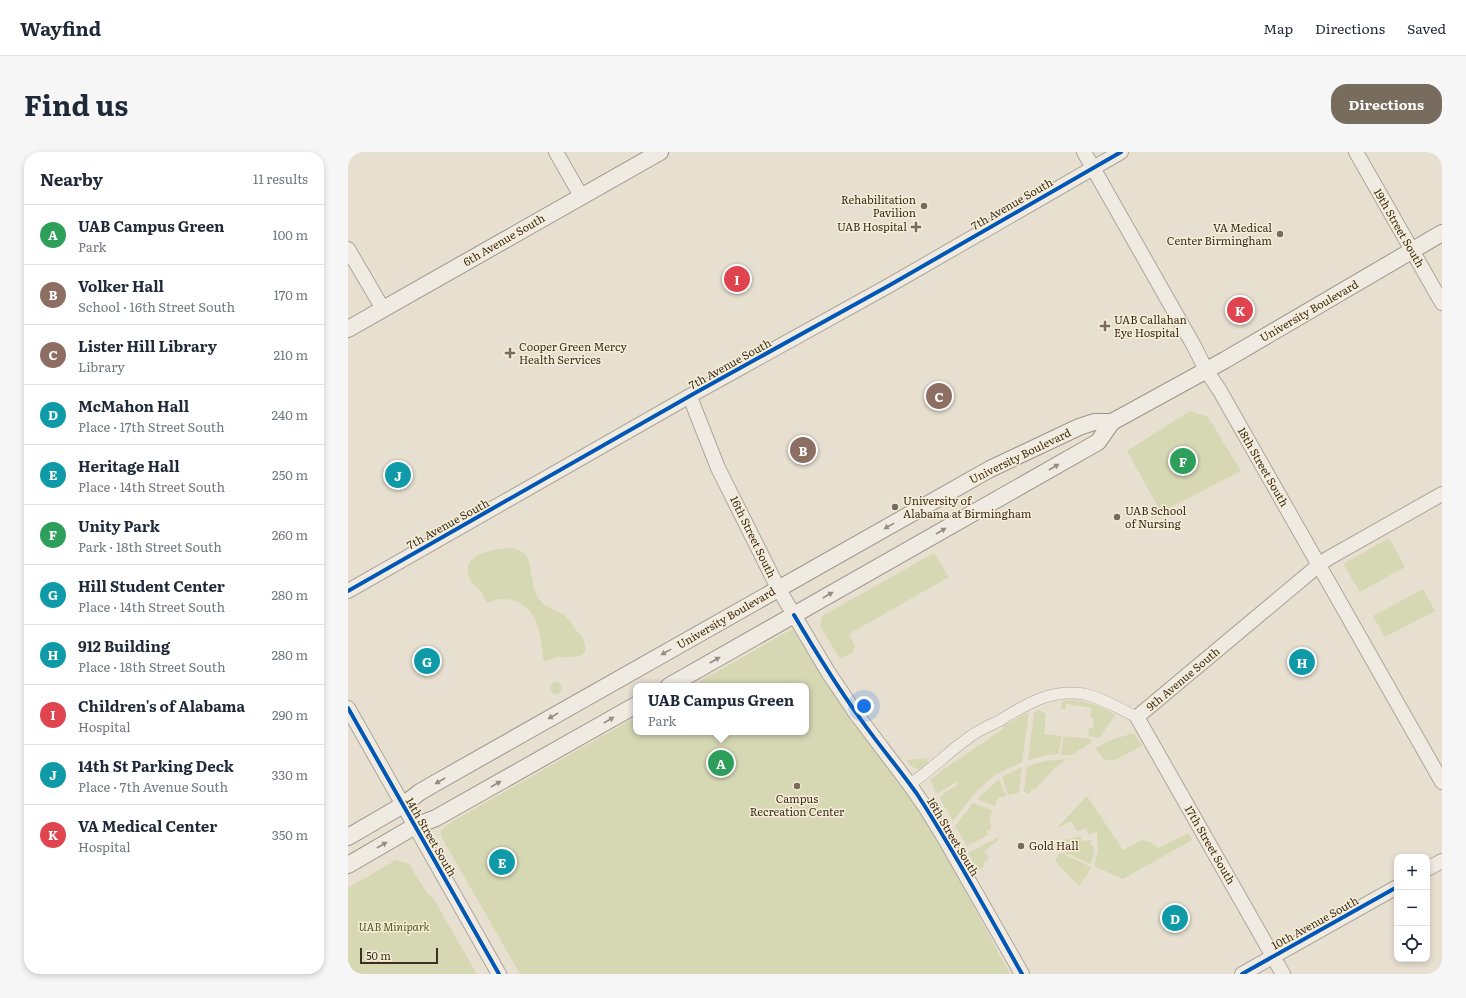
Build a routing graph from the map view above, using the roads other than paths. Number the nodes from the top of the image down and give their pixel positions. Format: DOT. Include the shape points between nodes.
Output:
graph roads {
  1 [pos="556,152"];
  2 [pos="660,152"];
  3 [pos="1084,152"];
  4 [pos="1121,152"];
  5 [pos="1356,152"];
  6 [pos="1093,168"];
  7 [pos="581,196"];
  8 [pos="1442,233"];
  9 [pos="348,249"];
  10 [pos="1412,250"];
  11 [pos="1442,303"];
  12 [pos="383,309"];
  13 [pos="348,329"];
  14 [pos="1206,370"];
  15 [pos="690,397"];
  16 [pos="1112,422"];
  17 [pos="1442,494"];
  18 [pos="1319,565"];
  19 [pos="778,588"];
  20 [pos="348,591"];
  21 [pos="794,615"];
  22 [pos="674,683"];
  23 [pos="633,707"];
  24 [pos="348,708"];
  25 [pos="1137,717"];
  26 [pos="1442,782"];
  27 [pos="910,784"];
  28 [pos="403,805"];
  29 [pos="415,826"];
  30 [pos="348,837"];
  31 [pos="1442,861"];
  32 [pos="348,865"];
  33 [pos="1430,867"];
  34 [pos="1394,889"];
  35 [pos="1273,957"];
  36 [pos="499,974"];
  37 [pos="1022,974"];
  38 [pos="1242,974"];
  39 [pos="1283,974"];
  1 -- 7 [label="street"];
  2 -- 7 [label="main road, 6th Avenue South"];
  3 -- 6 [label="street, 18th Street South"];
  4 -- 6 [label="street, 7th Avenue South"];
  5 -- 10 [label="street, 19th Street South"];
  6 -- 14 [label="street, 18th Street South"];
  6 -- 15 [label="street, 7th Avenue South"];
  7 -- 12 [label="main road, 6th Avenue South"];
  8 -- 10 [label="main road, University Boulevard"];
  9 -- 12 [label="street"];
  10 -- 11 [label="street, 19th Street South"];
  10 -- 14 [label="main road, University Boulevard"];
  12 -- 13 [label="main road, 6th Avenue South"];
  14 -- 16 [label="main road, University Boulevard"];
  14 -- 18 [label="street, 18th Street South" via="1220,390"];
  15 -- 19 [label="street, 16th Street South" via="718,468"];
  15 -- 20 [label="street, 7th Avenue South"];
  16 -- 19 [label="main road, University Boulevard, one-way" via="1094,422 1079,427 990,469"];
  21 -- 16 [label="main road, University Boulevard, one-way" via="1098,442"];
  17 -- 18 [label="street, 9th Avenue South"];
  18 -- 25 [label="street, 9th Avenue South"];
  18 -- 26 [label="street, 18th Street South"];
  19 -- 21 [label="street, 16th Street South"];
  19 -- 28 [label="main road, University Boulevard, one-way" via="432,785"];
  22 -- 21 [label="main road, University Boulevard, one-way"];
  21 -- 27 [label="street, 16th Street South" via="857,715"];
  29 -- 23 [label="main road, one-way" via="436,818"];
  24 -- 28 [label="street, 14th Street South"];
  25 -- 27 [label="street, 9th Avenue South" via="1106,701 1084,694 1064,693 1041,698 968,738"];
  25 -- 35 [label="street, 17th Street South"];
  27 -- 37 [label="street, 16th Street South" via="945,839"];
  28 -- 29 [label="street, 14th Street South"];
  28 -- 30 [label="main road, University Boulevard"];
  32 -- 29 [label="main road, one-way"];
  29 -- 36 [label="street, 14th Street South"];
  31 -- 33 [label="street"];
  34 -- 35 [label="street, 10th Avenue South"];
  35 -- 38 [label="street, 10th Avenue South"];
  35 -- 39 [label="street, 17th Street South"];
}
